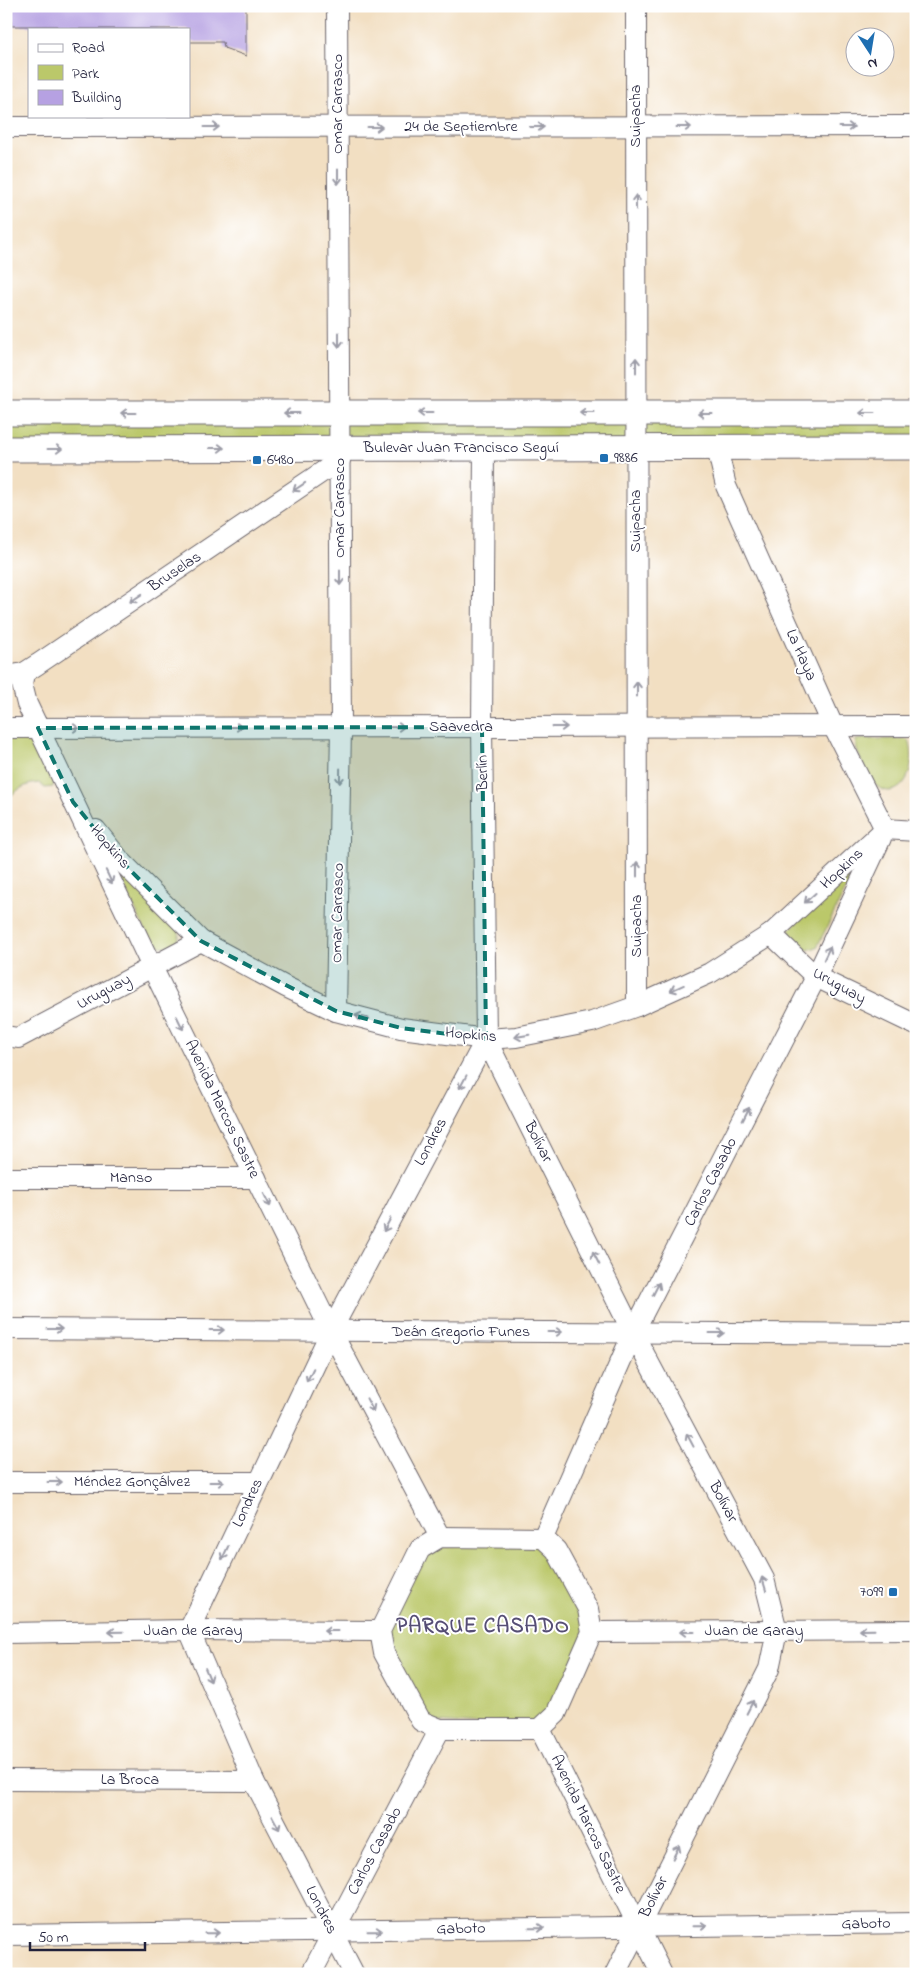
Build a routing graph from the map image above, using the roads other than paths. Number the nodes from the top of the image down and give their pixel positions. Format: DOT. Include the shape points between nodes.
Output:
graph roads {
  1 [pos="337,6"];
  2 [pos="636,6"];
  3 [pos="916,126"];
  4 [pos="6,127"];
  5 [pos="338,127"];
  6 [pos="636,128"];
  7 [pos="6,413"];
  8 [pos="340,413"];
  9 [pos="636,413"];
  10 [pos="916,413"];
  11 [pos="916,447"];
  12 [pos="484,448"];
  13 [pos="636,448"];
  14 [pos="717,448"];
  15 [pos="6,449"];
  16 [pos="340,454"];
  17 [pos="15,674"];
  18 [pos="833,726"];
  19 [pos="916,726"];
  20 [pos="341,727"];
  21 [pos="482,727"];
  22 [pos="637,727"];
  23 [pos="6,728"];
  24 [pos="38,728"];
  25 [pos="73,802"];
  26 [pos="885,829"];
  27 [pos="916,831"];
  28 [pos="771,934"];
  29 [pos="201,941"];
  30 [pos="152,967"];
  31 [pos="816,976"];
  32 [pos="637,1006"];
  33 [pos="336,1011"];
  34 [pos="916,1025"];
  35 [pos="6,1036"];
  36 [pos="486,1039"];
  37 [pos="6,1178"];
  38 [pos="256,1178"];
  39 [pos="6,1329"];
  40 [pos="331,1331"];
  41 [pos="633,1333"];
  42 [pos="916,1334"];
  43 [pos="6,1482"];
  44 [pos="258,1482"];
  45 [pos="440,1537"];
  46 [pos="542,1538"];
  47 [pos="189,1630"];
  48 [pos="916,1630"];
  49 [pos="380,1631"];
  50 [pos="777,1631"];
  51 [pos="592,1632"];
  52 [pos="6,1633"];
  53 [pos="440,1729"];
  54 [pos="540,1729"];
  55 [pos="6,1780"];
  56 [pos="254,1781"];
  57 [pos="916,1923"];
  58 [pos="639,1927"];
  59 [pos="333,1931"];
  60 [pos="6,1935"];
  61 [pos="311,1974"];
  62 [pos="354,1974"];
  63 [pos="615,1974"];
  64 [pos="662,1974"];
  1 -- 5 [label="street, Omar Carrasco"];
  2 -- 6 [label="street, Suipacha"];
  6 -- 3 [label="street, 24 de Septiembre, one-way"];
  4 -- 5 [label="street, 24 de Septiembre, one-way"];
  5 -- 6 [label="street, 24 de Septiembre, one-way"];
  5 -- 8 [label="street, Omar Carrasco, one-way"];
  9 -- 6 [label="street, Suipacha, one-way"];
  8 -- 7 [label="main road, one-way"];
  9 -- 8 [label="main road, one-way"];
  8 -- 16 [label="street, Omar Carrasco"];
  10 -- 9 [label="main road, one-way"];
  9 -- 13 [label="street, Suipacha"];
  11 -- 14 [label="main road, Bulevar Juan Francisco Seguí"];
  12 -- 13 [label="main road, Bulevar Juan Francisco Seguí"];
  12 -- 16 [label="main road, Bulevar Juan Francisco Seguí"];
  12 -- 21 [label="street, Berlín"];
  13 -- 14 [label="main road, Bulevar Juan Francisco Seguí"];
  22 -- 13 [label="street, Suipacha, one-way"];
  14 -- 18 [label="street, La Haya" via="726,486"];
  15 -- 16 [label="main road, Bulevar Juan Francisco Seguí, one-way"];
  16 -- 17 [label="street, Bruselas, one-way"];
  16 -- 20 [label="street, Omar Carrasco, one-way"];
  17 -- 24 [label="street, Avenida Marcos Sastre" via="22,684"];
  18 -- 19 [label="street, Saavedra"];
  18 -- 22 [label="street, Saavedra"];
  18 -- 26 [label="street, La Haya"];
  20 -- 21 [label="street, Saavedra, one-way"];
  24 -- 20 [label="street, Saavedra, one-way"];
  20 -- 33 [label="street, Omar Carrasco, one-way"];
  21 -- 22 [label="street, Saavedra, one-way"];
  21 -- 36 [label="street, Berlín"];
  32 -- 22 [label="street, Suipacha, one-way"];
  23 -- 24 [label="street, Saavedra"];
  24 -- 25 [label="street, Avenida Marcos Sastre"];
  25 -- 29 [label="street, Hopkins" via="119,859"];
  25 -- 30 [label="street, Avenida Marcos Sastre, one-way"];
  26 -- 27 [label="street"];
  26 -- 28 [label="street, Hopkins, one-way"];
  31 -- 26 [label="street, Carlos Casado, one-way"];
  28 -- 31 [label="street, Uruguay"];
  28 -- 32 [label="street, Hopkins, one-way" via="710,973"];
  29 -- 30 [label="street, Uruguay"];
  29 -- 33 [label="street, Hopkins"];
  30 -- 35 [label="street, Uruguay" via="18,1038"];
  30 -- 38 [label="street, Avenida Marcos Sastre, one-way"];
  31 -- 34 [label="street, Uruguay"];
  41 -- 31 [label="street, Carlos Casado, one-way"];
  32 -- 36 [label="street, Hopkins, one-way" via="592,1022 516,1037"];
  36 -- 33 [label="street, Hopkins, one-way" via="402,1028"];
  36 -- 40 [label="street, Londres, one-way"];
  41 -- 36 [label="street, Bolívar, one-way"];
  37 -- 38 [label="street, Manso"];
  38 -- 40 [label="street, Avenida Marcos Sastre, one-way"];
  39 -- 40 [label="street, Deán Gregorio Funes, one-way"];
  40 -- 41 [label="street, Deán Gregorio Funes, one-way"];
  40 -- 44 [label="street, Londres, one-way"];
  40 -- 45 [label="street, Avenida Marcos Sastre, one-way"];
  41 -- 42 [label="street, Deán Gregorio Funes, one-way"];
  41 -- 46 [label="street, Carlos Casado"];
  50 -- 41 [label="street, Bolívar, one-way" via="764,1579"];
  43 -- 44 [label="street, Méndez Gonçálvez, one-way"];
  44 -- 47 [label="street, Londres, one-way"];
  45 -- 46 [label="street"];
  45 -- 49 [label="street" via="420,1549"];
  46 -- 51 [label="street" via="556,1550 588,1609"];
  49 -- 47 [label="street, Juan de Garay, one-way"];
  47 -- 52 [label="street, Juan de Garay, one-way"];
  47 -- 56 [label="street, Londres, one-way"];
  48 -- 50 [label="street, Juan de Garay, one-way"];
  49 -- 53 [label="street" via="384,1653 421,1720"];
  50 -- 51 [label="street, Juan de Garay, one-way"];
  58 -- 50 [label="street, Bolívar, one-way" via="769,1669"];
  51 -- 54 [label="street" via="556,1714"];
  53 -- 54 [label="street"];
  53 -- 59 [label="street, Carlos Casado"];
  54 -- 58 [label="street, Avenida Marcos Sastre"];
  55 -- 56 [label="street, La Broca"];
  56 -- 59 [label="street, Londres, one-way"];
  58 -- 57 [label="street, Gaboto, one-way"];
  59 -- 58 [label="street, Gaboto, one-way"];
  58 -- 63 [label="street, Bolívar"];
  58 -- 64 [label="street, Avenida Marcos Sastre"];
  60 -- 59 [label="street, Gaboto, one-way"];
  59 -- 61 [label="street, Carlos Casado"];
  59 -- 62 [label="street, Londres"];
}
